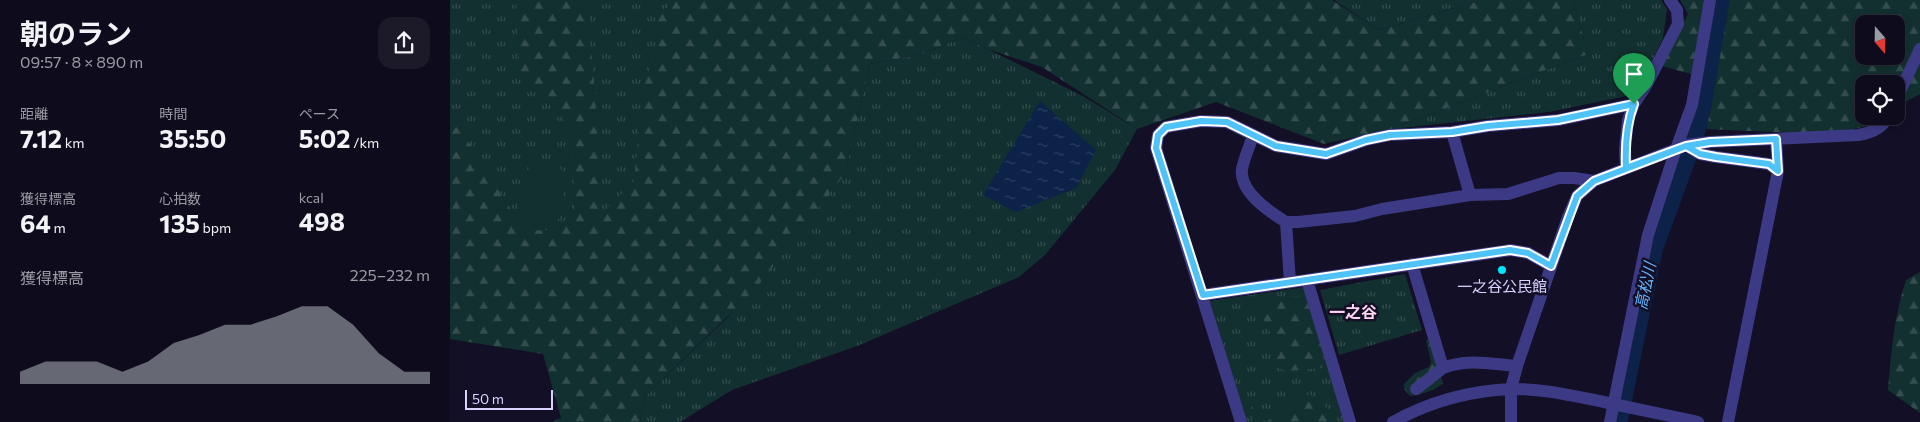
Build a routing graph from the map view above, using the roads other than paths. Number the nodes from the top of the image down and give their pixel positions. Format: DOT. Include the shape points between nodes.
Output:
graph roads {
  1 [pos="1670,0"];
  2 [pos="1710,0"];
  3 [pos="1920,49"];
  4 [pos="1905,81"];
  5 [pos="1634,104"];
  6 [pos="1881,125"];
  7 [pos="1452,132"];
  8 [pos="1253,135"];
  9 [pos="1776,139"];
  10 [pos="1680,147"];
  11 [pos="1626,168"];
  12 [pos="1778,171"];
  13 [pos="1594,181"];
  14 [pos="1470,195"];
  15 [pos="1286,222"];
  16 [pos="1412,264"];
  17 [pos="1551,266"];
  18 [pos="1307,280"];
  19 [pos="1290,282"];
  20 [pos="1203,295"];
  21 [pos="1517,366"];
  22 [pos="1443,368"];
  23 [pos="1416,389"];
  24 [pos="1511,389"];
  25 [pos="1619,405"];
  26 [pos="1241,422"];
  27 [pos="1350,422"];
  28 [pos="1393,422"];
  29 [pos="1511,422"];
  30 [pos="1610,422"];
  31 [pos="1698,422"];
  32 [pos="1728,422"];
  1 -- 5 [label="street" via="1677,10 1678,24"];
  2 -- 10 [label="street" via="1692,105"];
  3 -- 4 [label="street"];
  5 -- 7 [label="street" via="1558,120"];
  5 -- 11 [label="street" via="1628,120"];
  6 -- 9 [label="street" via="1858,136"];
  7 -- 8 [label="street" via="1390,135 1326,154 1276,146"];
  7 -- 14 [label="street"];
  8 -- 15 [label="street" via="1242,171 1247,188 1264,207"];
  8 -- 20 [label="street" via="1227,122 1201,121 1166,127 1158,135 1156,148"];
  9 -- 10 [label="street"];
  9 -- 12 [label="street"];
  10 -- 11 [label="street"];
  10 -- 12 [label="street" via="1700,154 1769,164"];
  10 -- 25 [label="street" via="1648,236"];
  11 -- 13 [label="street"];
  12 -- 32 [label="street"];
  13 -- 14 [label="street" via="1559,178 1508,194"];
  13 -- 17 [label="street" via="1577,196"];
  14 -- 15 [label="street" via="1355,216"];
  15 -- 19 [label="street"];
  16 -- 17 [label="street" via="1510,250 1528,253"];
  16 -- 18 [label="street"];
  16 -- 22 [label="street"];
  17 -- 21 [label="street"];
  18 -- 19 [label="street"];
  18 -- 27 [label="street"];
  19 -- 20 [label="street"];
  20 -- 26 [label="street"];
  21 -- 22 [label="street" via="1476,362 1454,363"];
  21 -- 24 [label="street"];
  22 -- 23 [label="street"];
  24 -- 25 [label="street" via="1535,390"];
  24 -- 28 [label="street" via="1482,391 1448,399 1418,408"];
  24 -- 29 [label="street"];
  25 -- 30 [label="street"];
  25 -- 31 [label="street"];
}
